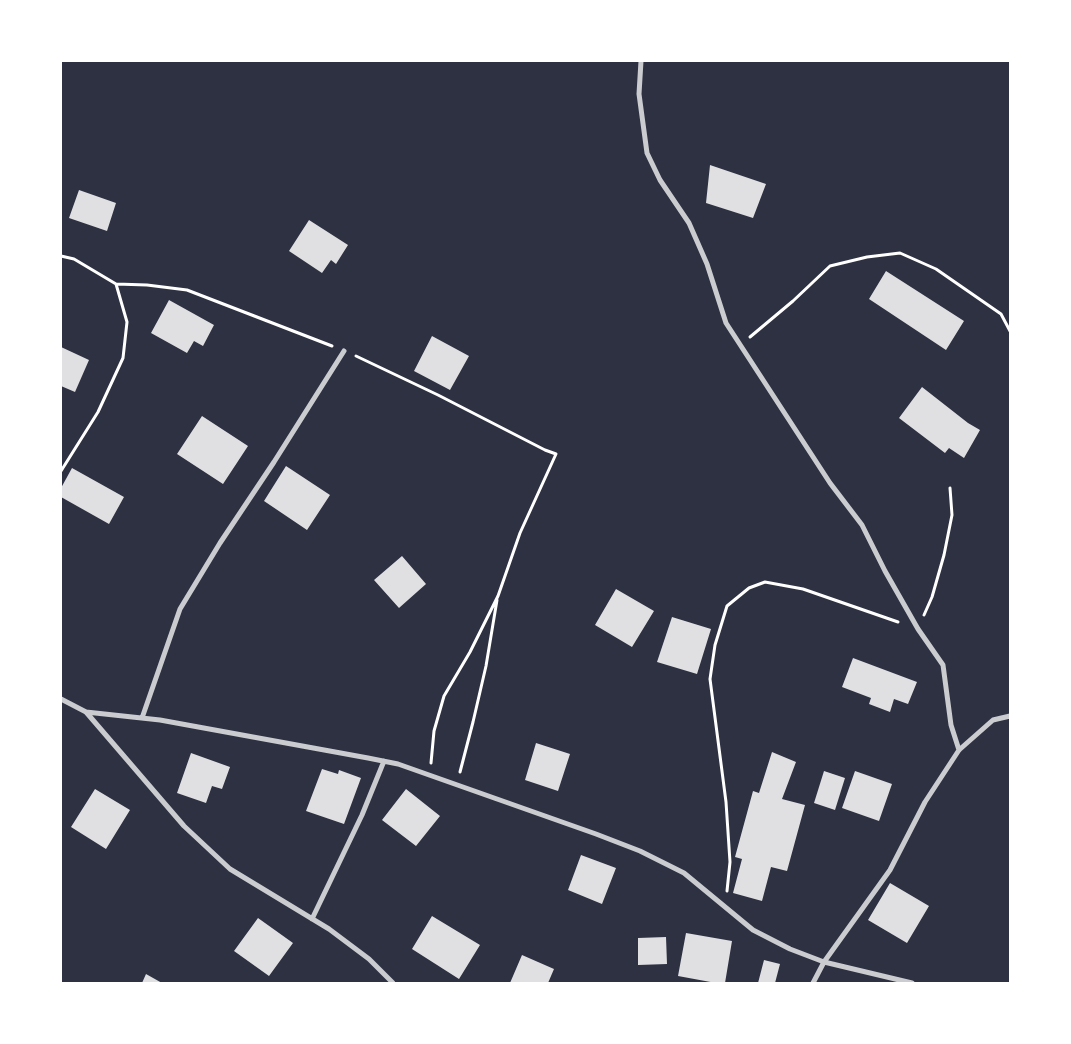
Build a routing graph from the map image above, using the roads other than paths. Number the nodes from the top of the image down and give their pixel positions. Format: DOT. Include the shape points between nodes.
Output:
graph roads {
  1 [pos="641,61"];
  2 [pos="344,351"];
  3 [pos="61,699"];
  4 [pos="86,712"];
  5 [pos="1010,716"];
  6 [pos="142,718"];
  7 [pos="959,750"];
  8 [pos="384,761"];
  9 [pos="312,919"];
  10 [pos="824,962"];
  11 [pos="393,983"];
  12 [pos="813,983"];
  13 [pos="912,983"];
  1 -- 7 [label="street" via="639,94 647,154 689,223 707,264 726,323 830,483 862,525 918,629 944,665 951,725"];
  2 -- 6 [label="street" via="180,609"];
  3 -- 4 [label="street"];
  4 -- 6 [label="street"];
  4 -- 9 [label="street" via="184,826 230,869"];
  5 -- 7 [label="street" via="993,720"];
  6 -- 8 [label="street"];
  7 -- 10 [label="street" via="925,802 890,870"];
  8 -- 9 [label="street"];
  8 -- 10 [label="street" via="640,850 684,874 753,930"];
  9 -- 11 [label="street" via="368,959"];
  10 -- 12 [label="street"];
  10 -- 13 [label="street"];
}
